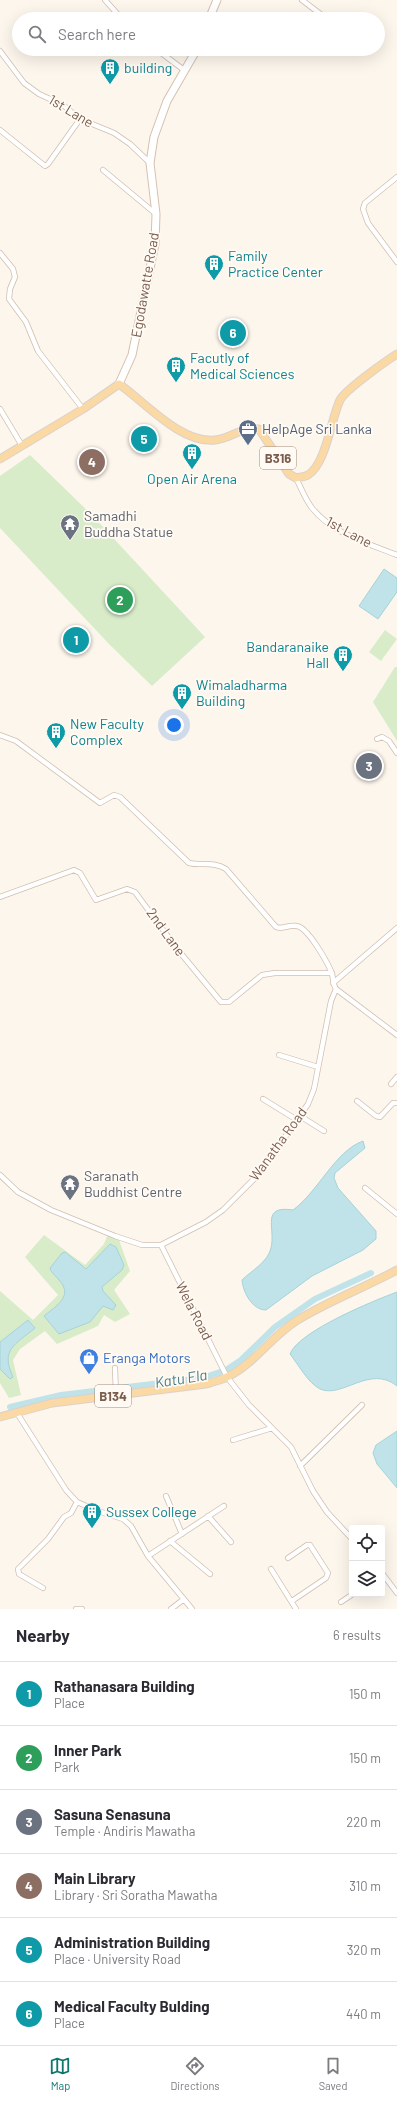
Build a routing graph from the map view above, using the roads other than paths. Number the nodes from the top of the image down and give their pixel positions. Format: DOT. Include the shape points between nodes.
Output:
graph roads {
  1 [pos="105,0"];
  2 [pos="217,0"];
  3 [pos="302,0"];
  4 [pos="116,12"];
  5 [pos="212,12"];
  6 [pos="318,12"];
  7 [pos="0,51"];
  8 [pos="165,56"];
  9 [pos="193,56"];
  10 [pos="184,70"];
  11 [pos="80,119"];
  12 [pos="0,130"];
  13 [pos="150,163"];
  14 [pos="103,170"];
  15 [pos="397,177"];
  16 [pos="156,214"];
  17 [pos="0,253"];
  18 [pos="397,262"];
  19 [pos="397,354"];
  20 [pos="119,384"];
  21 [pos="0,409"];
  22 [pos="83,409"];
  23 [pos="21,444"];
  24 [pos="0,459"];
  25 [pos="296,478"];
  26 [pos="397,555"];
  27 [pos="0,736"];
  28 [pos="377,739"];
  29 [pos="397,753"];
  30 [pos="0,897"];
  31 [pos="397,928"];
  32 [pos="332,973"];
  33 [pos="333,983"];
  34 [pos="336,989"];
  35 [pos="397,1035"];
  36 [pos="279,1055"];
  37 [pos="318,1067"];
  38 [pos="397,1076"];
  39 [pos="391,1084"];
  40 [pos="263,1099"];
  41 [pos="357,1101"];
  42 [pos="397,1103"];
  43 [pos="298,1118"];
  44 [pos="324,1131"];
  45 [pos="0,1175"];
  46 [pos="365,1188"];
  47 [pos="397,1214"];
  48 [pos="161,1245"];
  49 [pos="397,1270"];
  50 [pos="115,1368"];
  51 [pos="226,1376"];
  52 [pos="116,1395"];
  53 [pos="362,1405"];
  54 [pos="17,1413"];
  55 [pos="0,1418"];
  56 [pos="272,1428"];
  57 [pos="233,1440"];
  58 [pos="300,1466"];
  59 [pos="166,1496"];
  60 [pos="77,1502"];
  61 [pos="224,1506"];
  62 [pos="208,1516"];
  63 [pos="182,1534"];
  64 [pos="349,1536"];
  65 [pos="170,1541"];
  66 [pos="231,1542"];
  67 [pos="148,1556"];
  68 [pos="288,1558"];
  69 [pos="271,1569"];
  70 [pos="210,1574"];
  71 [pos="385,1577"];
  72 [pos="43,1588"];
  73 [pos="397,1593"];
  74 [pos="349,1597"];
  75 [pos="184,1599"];
  76 [pos="292,1601"];
  77 [pos="341,1602"];
  78 [pos="76,1609"];
  79 [pos="82,1609"];
  80 [pos="171,1609"];
  81 [pos="192,1609"];
  82 [pos="296,1609"];
  1 -- 4 [label="street"];
  2 -- 5 [label="street"];
  3 -- 6 [label="street"];
  7 -- 11 [label="street, 1st Lane" via="24,83 39,94 63,105"];
  8 -- 10 [label="street"];
  9 -- 10 [label="street, Egodawatte Road"];
  10 -- 13 [label="street, Egodawatte Road" via="167,101 154,137"];
  11 -- 12 [label="street" via="45,166"];
  11 -- 13 [label="street, 1st Lane" via="114,132"];
  13 -- 16 [label="street, Egodawatte Road"];
  14 -- 16 [label="street"];
  15 -- 18 [label="street" via="365,203 363,209 368,223"];
  16 -- 20 [label="street, Egodawatte Road" via="155,244 139,326 132,355"];
  17 -- 22 [label="street" via="13,269 15,277 9,299 26,322 38,351"];
  19 -- 25 [label="main road, B316" via="340,400 326,445 315,468 308,475"];
  20 -- 22 [label="main road"];
  20 -- 25 [label="main road, B316" via="179,431 200,439 215,440 246,428 259,429 284,468"];
  21 -- 23 [label="street"];
  22 -- 23 [label="main road"];
  23 -- 24 [label="main road"];
  25 -- 26 [label="street, 1st Lane" via="312,507 326,522 354,538"];
  27 -- 32 [label="street" via="16,741 100,803 114,795 120,797 189,863 219,864 276,927 280,929 290,925 299,926 307,932"];
  28 -- 29 [label="street" via="382,737 389,741"];
  30 -- 32 [label="street, 2nd Lane" via="74,870 80,872 96,900 127,889 135,892 178,950 221,1002 225,1003 262,975"];
  31 -- 33 [label="street"];
  32 -- 33 [label="street"];
  33 -- 34 [label="street"];
  34 -- 35 [label="street"];
  34 -- 37 [label="street, Wanatha Road" via="331,1001"];
  36 -- 37 [label="street"];
  37 -- 43 [label="street, Wanatha Road" via="308,1104"];
  38 -- 39 [label="street"];
  40 -- 43 [label="street"];
  41 -- 42 [label="street" via="380,1117 393,1103"];
  43 -- 44 [label="street"];
  43 -- 48 [label="street, Wanatha Road" via="260,1173 222,1210 206,1222"];
  45 -- 48 [label="street, Wanatha Road" via="18,1192 51,1210 142,1245"];
  46 -- 47 [label="street"];
  48 -- 51 [label="street, Wela Road"];
  49 -- 51 [label="main road, B134" via="295,1322 278,1334 244,1366"];
  50 -- 52 [label="street"];
  51 -- 52 [label="main road, B134" via="206,1384"];
  51 -- 56 [label="street, Wela Road"];
  52 -- 54 [label="main road, B134" via="52,1403"];
  53 -- 58 [label="street"];
  54 -- 55 [label="main road, B134"];
  54 -- 60 [label="street" via="66,1490"];
  56 -- 57 [label="street"];
  56 -- 58 [label="street, Wela Road" via="291,1447"];
  58 -- 64 [label="street, Wela Road" via="327,1512"];
  59 -- 63 [label="street"];
  60 -- 67 [label="street" via="123,1519 131,1526"];
  60 -- 72 [label="street" via="71,1513 64,1517 48,1539 18,1569 19,1574"];
  61 -- 62 [label="street"];
  62 -- 63 [label="street"];
  62 -- 66 [label="street"];
  63 -- 65 [label="street"];
  65 -- 67 [label="street"];
  65 -- 70 [label="street"];
  67 -- 75 [label="street"];
  68 -- 76 [label="street" via="310,1545 328,1573 326,1578"];
  69 -- 76 [label="street"];
  71 -- 73 [label="street"];
  74 -- 77 [label="street"];
  75 -- 80 [label="street"];
  75 -- 81 [label="street"];
  76 -- 82 [label="street"];
  78 -- 79 [label="street"];
}
